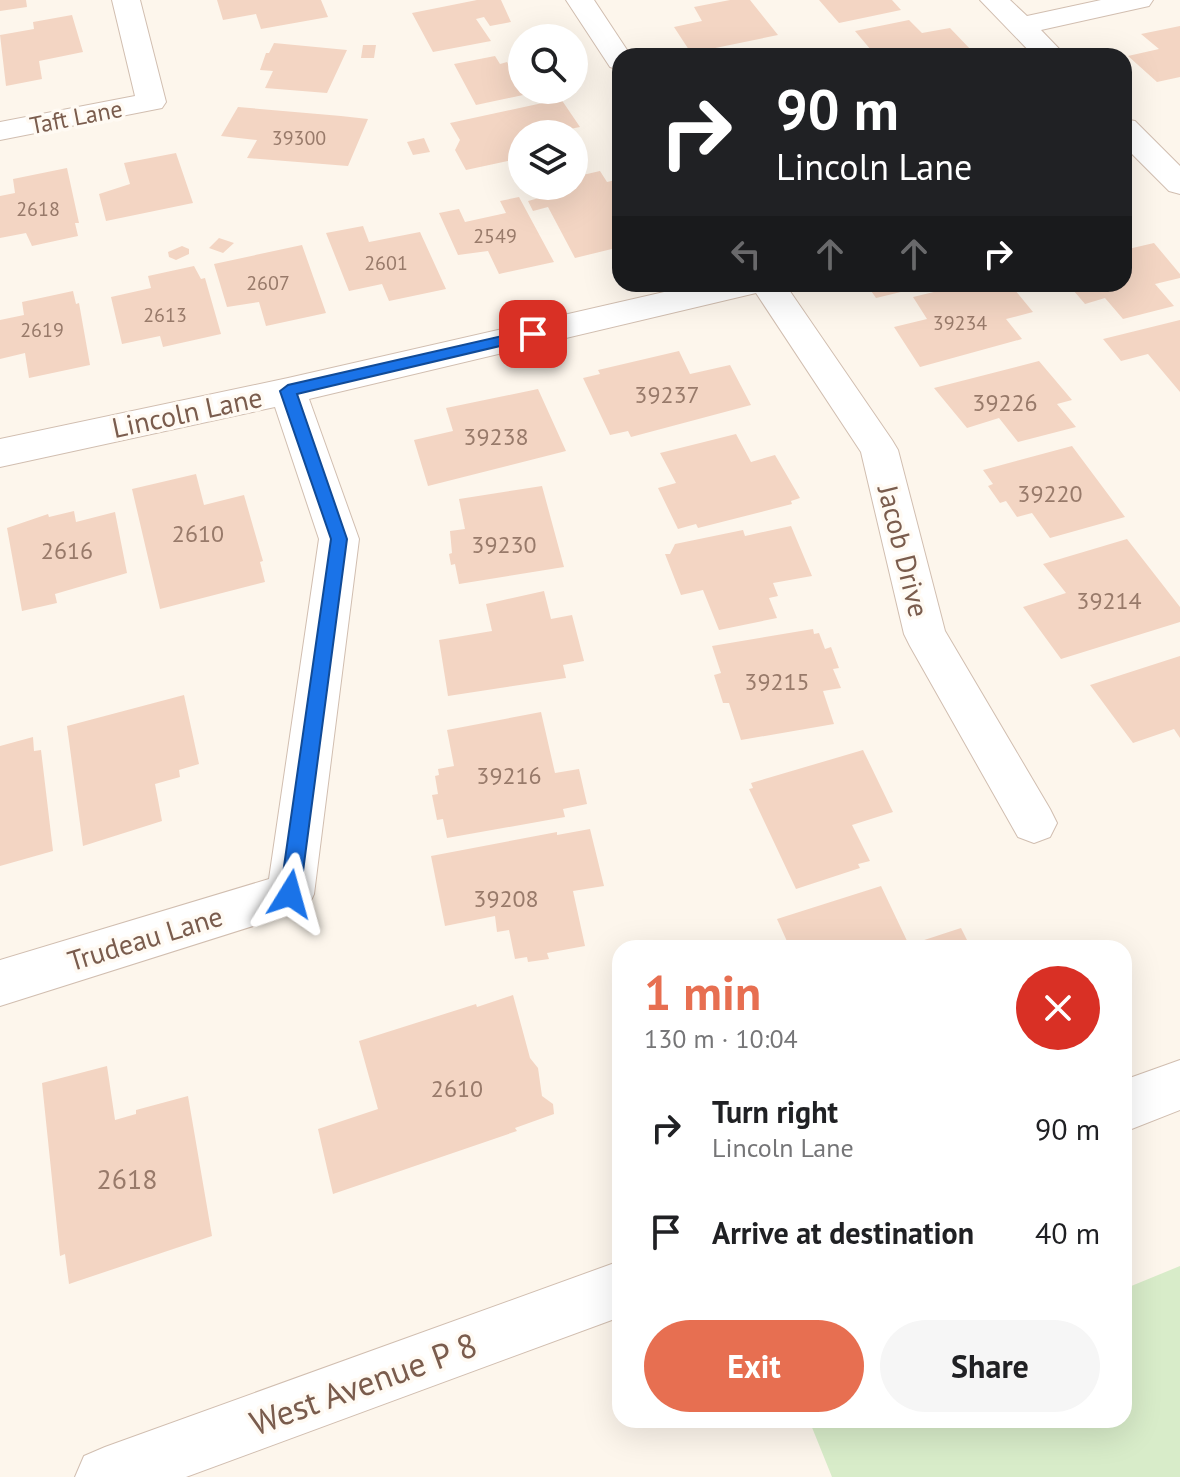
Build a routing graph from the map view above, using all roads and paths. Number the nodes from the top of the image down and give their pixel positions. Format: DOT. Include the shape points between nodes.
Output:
graph roads {
  1 [pos="126,0"];
  2 [pos="580,0"];
  3 [pos="994,0"];
  4 [pos="1139,0"];
  5 [pos="1021,26"];
  6 [pos="1043,48"];
  7 [pos="612,49"];
  8 [pos="0,131"];
  9 [pos="1132,136"];
  10 [pos="1180,184"];
  11 [pos="713,292"];
  12 [pos="773,292"];
  13 [pos="288,391"];
  14 [pos="0,453"];
  15 [pos="1034,823"];
  16 [pos="0,983"];
  17 [pos="1180,1085"];
  18 [pos="1132,1103"];
  19 [pos="612,1292"];
  20 [pos="105,1477"];
  1 -- 8 [label="street, Taft Lane" via="151,102"];
  2 -- 7 [label="street"];
  3 -- 5 [label="street"];
  4 -- 5 [label="street"];
  5 -- 6 [label="street"];
  9 -- 10 [label="street"];
  11 -- 13 [label="street, Lincoln Lane"];
  12 -- 15 [label="street, Jacob Drive" via="879,450 925,634"];
  13 -- 14 [label="street, Lincoln Lane"];
  13 -- 16 [label="street, Trudeau Lane" via="339,539 290,894"];
  17 -- 18 [label="street"];
  19 -- 20 [label="street, West Avenue P 8"];
}
